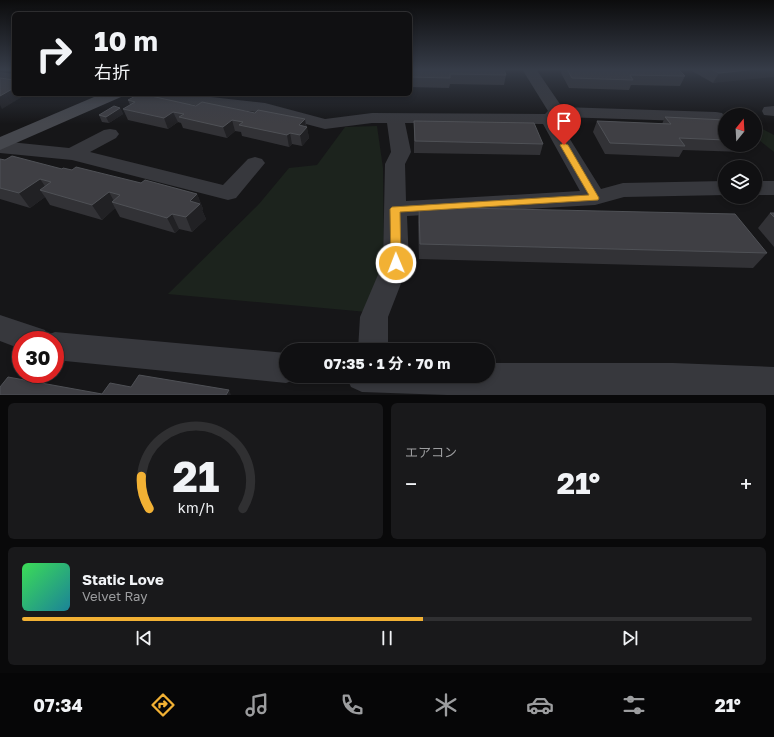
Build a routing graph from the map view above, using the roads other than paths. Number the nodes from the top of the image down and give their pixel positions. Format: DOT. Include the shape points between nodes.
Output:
graph roads {
  1 [pos="538,87"];
  2 [pos="111,96"];
  3 [pos="158,96"];
  4 [pos="553,116"];
  5 [pos="716,117"];
  6 [pos="395,118"];
  7 [pos="110,134"];
  8 [pos="0,146"];
  9 [pos="72,154"];
  10 [pos="255,163"];
  11 [pos="718,188"];
  12 [pos="762,188"];
  13 [pos="774,188"];
  14 [pos="595,198"];
  15 [pos="395,209"];
  16 [pos="0,328"];
  17 [pos="12,332"];
  18 [pos="372,343"];
  19 [pos="64,347"];
  20 [pos="279,367"];
  21 [pos="495,379"];
  22 [pos="774,383"];
  1 -- 4 [label="street"];
  2 -- 8 [label="street"];
  3 -- 6 [label="street" via="265,108 325,124"];
  4 -- 5 [label="street"];
  4 -- 6 [label="street"];
  4 -- 14 [label="street"];
  6 -- 15 [label="street" via="401,152 395,164"];
  7 -- 9 [label="street"];
  8 -- 9 [label="street"];
  9 -- 10 [label="street" via="228,193"];
  11 -- 14 [label="street" via="623,190"];
  12 -- 13 [label="street"];
  14 -- 15 [label="street"];
  15 -- 18 [label="street" via="396,263 374,317"];
  16 -- 17 [label="street"];
  19 -- 20 [label="street"];
  21 -- 22 [label="street" via="673,379"];
}
